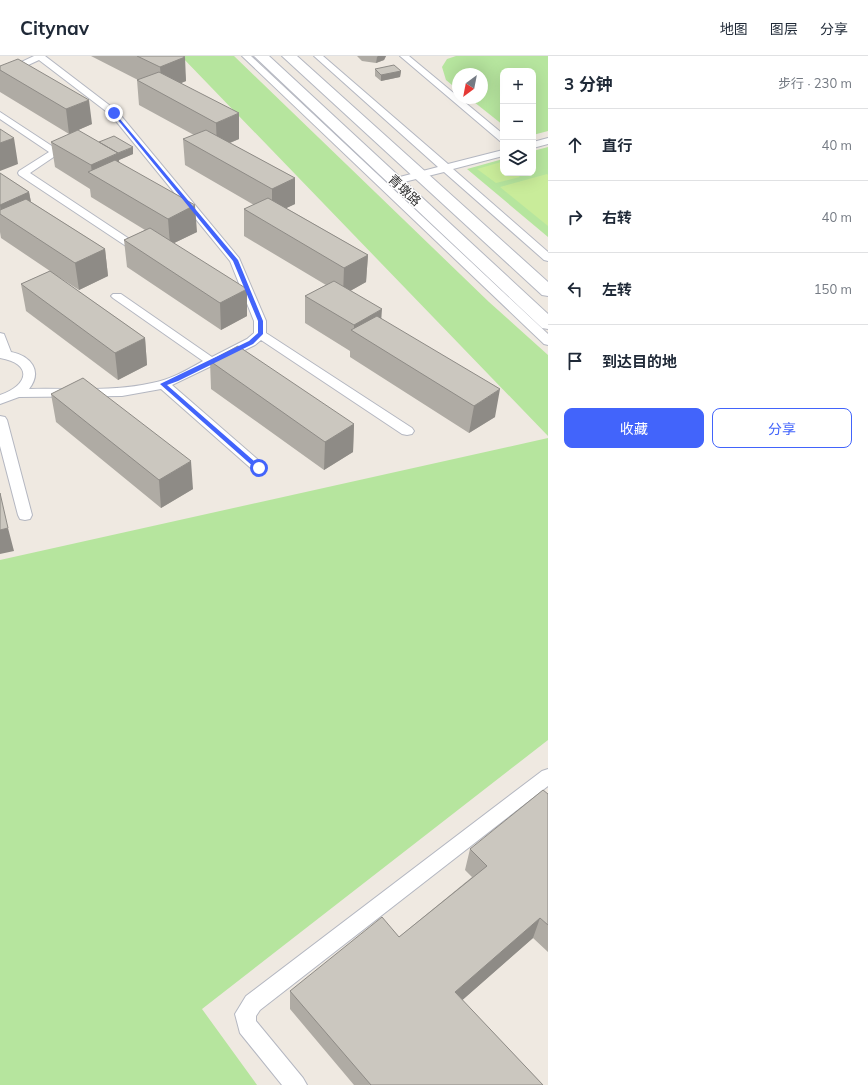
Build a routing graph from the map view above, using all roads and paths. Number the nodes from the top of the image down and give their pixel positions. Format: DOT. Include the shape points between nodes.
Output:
graph roads {
  1 [pos="12,56"];
  2 [pos="40,56"];
  3 [pos="246,56"];
  4 [pos="261,56"];
  5 [pos="289,56"];
  6 [pos="318,56"];
  7 [pos="404,56"];
  8 [pos="25,64"];
  9 [pos="0,75"];
  10 [pos="0,115"];
  11 [pos="500,136"];
  12 [pos="548,141"];
  13 [pos="536,144"];
  14 [pos="500,154"];
  15 [pos="447,169"];
  16 [pos="420,175"];
  17 [pos="396,181"];
  18 [pos="132,246"];
  19 [pos="548,258"];
  20 [pos="548,291"];
  21 [pos="117,296"];
  22 [pos="548,324"];
  23 [pos="260,334"];
  24 [pos="0,337"];
  25 [pos="548,341"];
  26 [pos="3,355"];
  27 [pos="212,362"];
  28 [pos="163,384"];
  29 [pos="17,393"];
  30 [pos="0,400"];
  31 [pos="0,420"];
  32 [pos="408,431"];
  33 [pos="259,468"];
  34 [pos="25,516"];
  35 [pos="548,776"];
  36 [pos="296,1085"];
  1 -- 8 [label="lane"];
  2 -- 8 [label="lane"];
  2 -- 23 [label="lane" via="114,113 235,260 260,321"];
  3 -- 25 [label="lane"];
  4 -- 17 [label="main road, 青墩路"];
  5 -- 16 [label="main road, 青墩路"];
  6 -- 15 [label="lane"];
  7 -- 11 [label="lane"];
  8 -- 9 [label="lane"];
  10 -- 18 [label="lane" via="56,152 23,173"];
  12 -- 13 [label="lane"];
  14 -- 15 [label="lane"];
  15 -- 16 [label="lane"];
  15 -- 19 [label="lane"];
  16 -- 17 [label="lane"];
  16 -- 20 [label="main road, 青墩路"];
  17 -- 22 [label="main road, 青墩路"];
  21 -- 27 [label="lane"];
  23 -- 27 [label="lane" via="251,342"];
  23 -- 32 [label="lane"];
  24 -- 26 [label="lane"];
  26 -- 29 [label="lane" via="22,361 30,370 26,385"];
  27 -- 28 [label="lane"];
  28 -- 29 [label="lane" via="122,392"];
  28 -- 33 [label="lane"];
  29 -- 30 [label="lane"];
  31 -- 34 [label="lane"];
  35 -- 36 [label="lane" via="253,1003 245,1014 247,1026"];
}
